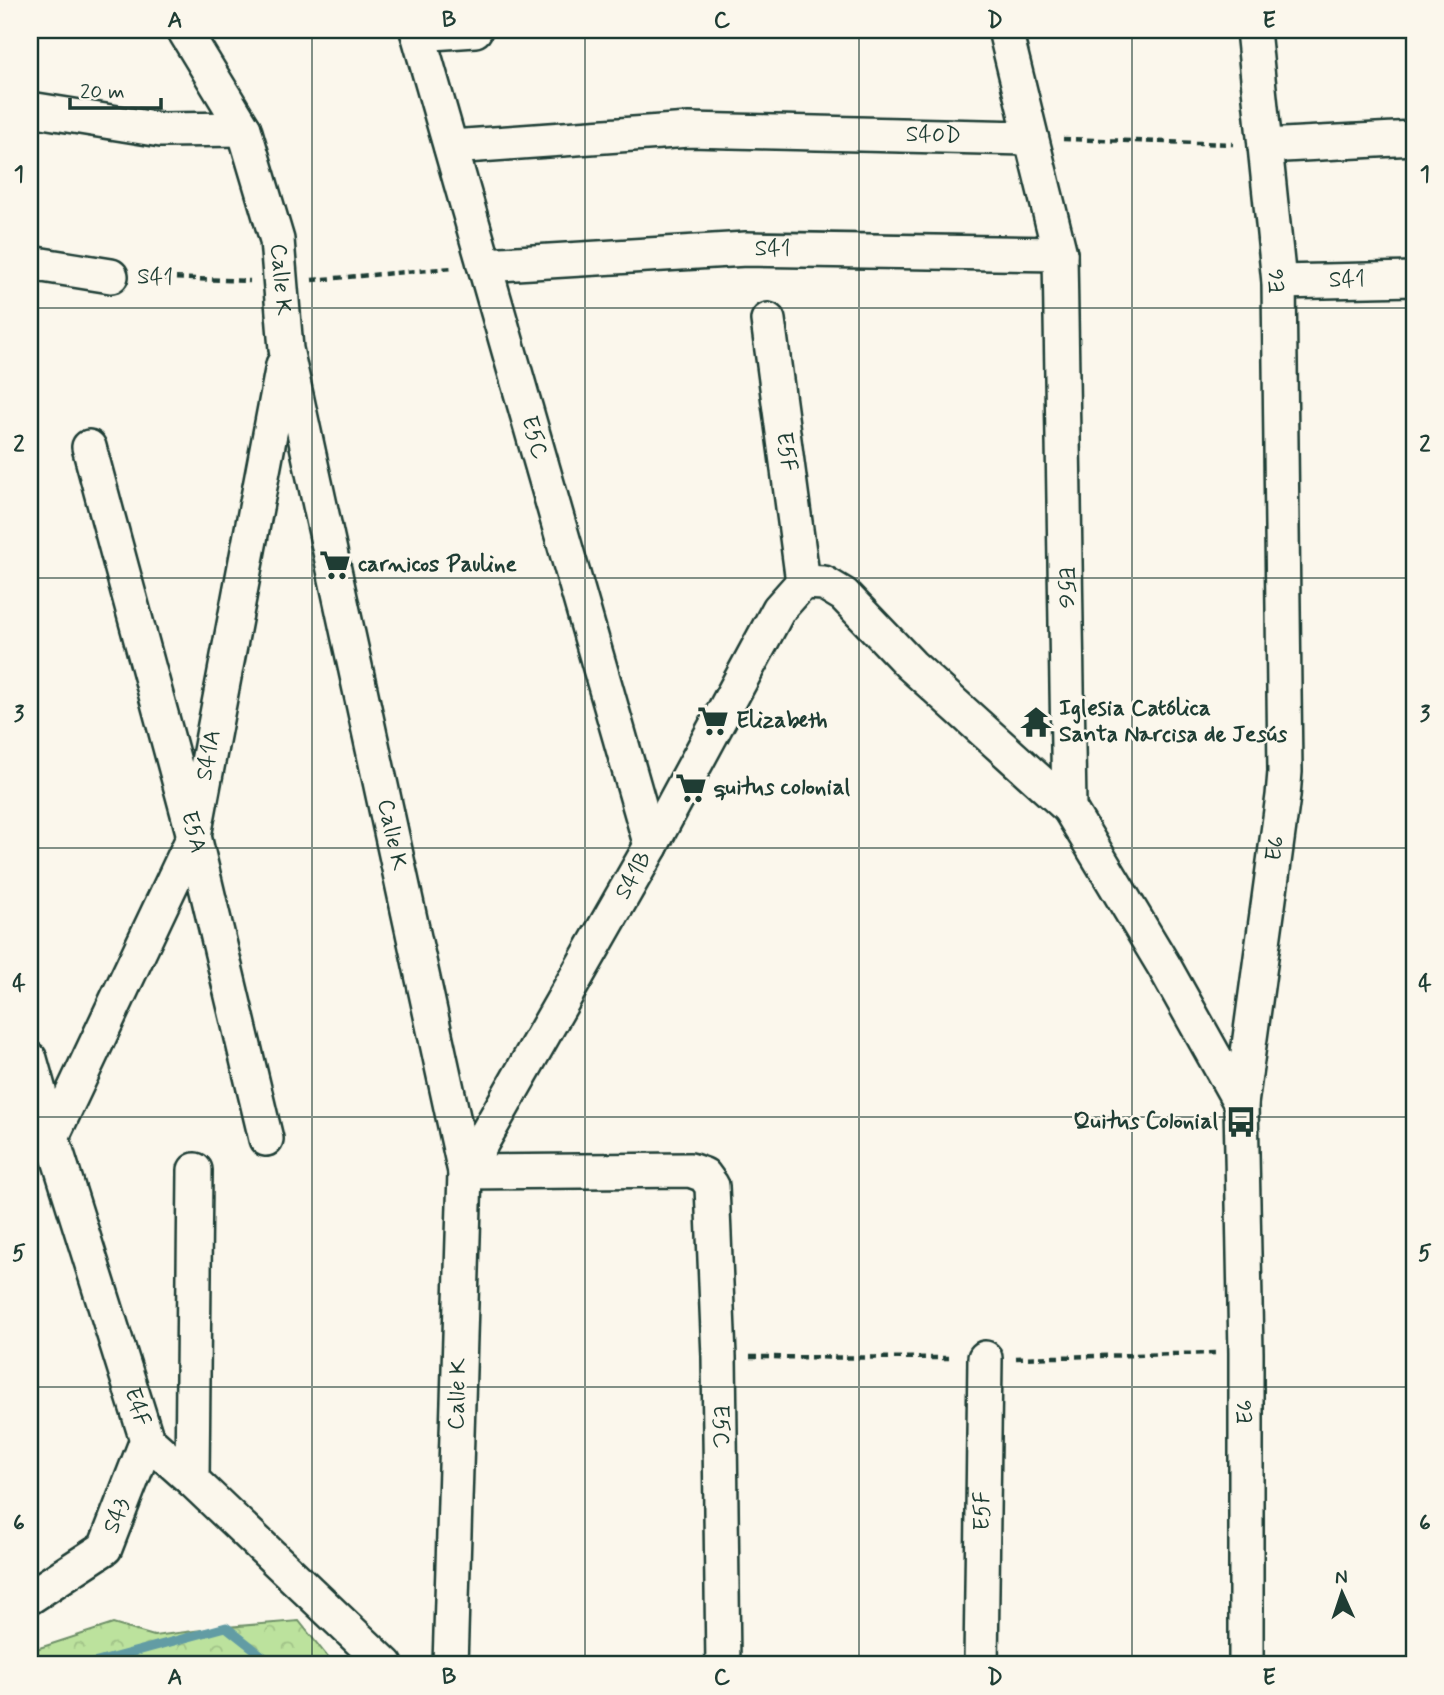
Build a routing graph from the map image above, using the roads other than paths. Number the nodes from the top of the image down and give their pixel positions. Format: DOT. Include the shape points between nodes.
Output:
graph roads {
  1 [pos="184,30"];
  2 [pos="475,30"];
  3 [pos="1005,30"];
  4 [pos="1253,30"];
  5 [pos="417,32"];
  6 [pos="30,109"];
  7 [pos="244,129"];
  8 [pos="1031,138"];
  9 [pos="1414,138"];
  10 [pos="1265,145"];
  11 [pos="451,147"];
  12 [pos="1060,254"];
  13 [pos="30,263"];
  14 [pos="484,265"];
  15 [pos="111,276"];
  16 [pos="1414,279"];
  17 [pos="1279,282"];
  18 [pos="768,320"];
  19 [pos="286,349"];
  20 [pos="89,447"];
  21 [pos="803,582"];
  22 [pos="1069,808"];
  23 [pos="194,836"];
  24 [pos="651,846"];
  25 [pos="30,1059"];
  26 [pos="1241,1104"];
  27 [pos="52,1137"];
  28 [pos="267,1139"];
  29 [pos="195,1170"];
  30 [pos="465,1172"];
  31 [pos="985,1358"];
  32 [pos="146,1440"];
  33 [pos="192,1480"];
  34 [pos="30,1597"];
  35 [pos="386,1665"];
  36 [pos="450,1665"];
  37 [pos="723,1665"];
  38 [pos="981,1665"];
  39 [pos="1246,1665"];
  1 -- 7 [label="street, Calle K"];
  2 -- 5 [label="street"];
  3 -- 8 [label="street, E5G"];
  4 -- 10 [label="street, E6"];
  5 -- 11 [label="street, E5C"];
  6 -- 7 [label="street" via="162,130"];
  7 -- 19 [label="street, Calle K" via="277,240"];
  8 -- 11 [label="street, S40D" via="689,130"];
  8 -- 12 [label="street, E5G"];
  9 -- 10 [label="street"];
  10 -- 17 [label="street, E6"];
  11 -- 14 [label="street, E5C"];
  12 -- 14 [label="street, S41" via="746,249"];
  12 -- 22 [label="street, E5G"];
  13 -- 15 [label="street, S41"];
  14 -- 24 [label="street, E5C"];
  16 -- 17 [label="street, S41"];
  17 -- 26 [label="street, E6" via="1285,772"];
  18 -- 21 [label="street, E5F"];
  19 -- 23 [label="street, S41A"];
  19 -- 30 [label="street, Calle K"];
  20 -- 23 [label="street, E5A"];
  21 -- 22 [label="street" via="824,583 844,595 911,665"];
  21 -- 24 [label="street, S41B" via="779,609"];
  22 -- 26 [label="street"];
  23 -- 27 [label="street, S41A"];
  23 -- 28 [label="street, E5A"];
  24 -- 30 [label="street, S41B"];
  25 -- 27 [label="street, E4F"];
  26 -- 39 [label="street, E6"];
  27 -- 32 [label="street, E4F"];
  29 -- 33 [label="street"];
  30 -- 36 [label="street, Calle K"];
  30 -- 37 [label="street, E5C" via="690,1170 704,1175 712,1186"];
  31 -- 38 [label="street, E5F"];
  32 -- 33 [label="street, E4F"];
  32 -- 34 [label="street, S43" via="104,1548"];
  33 -- 35 [label="street, E4F"];
}
